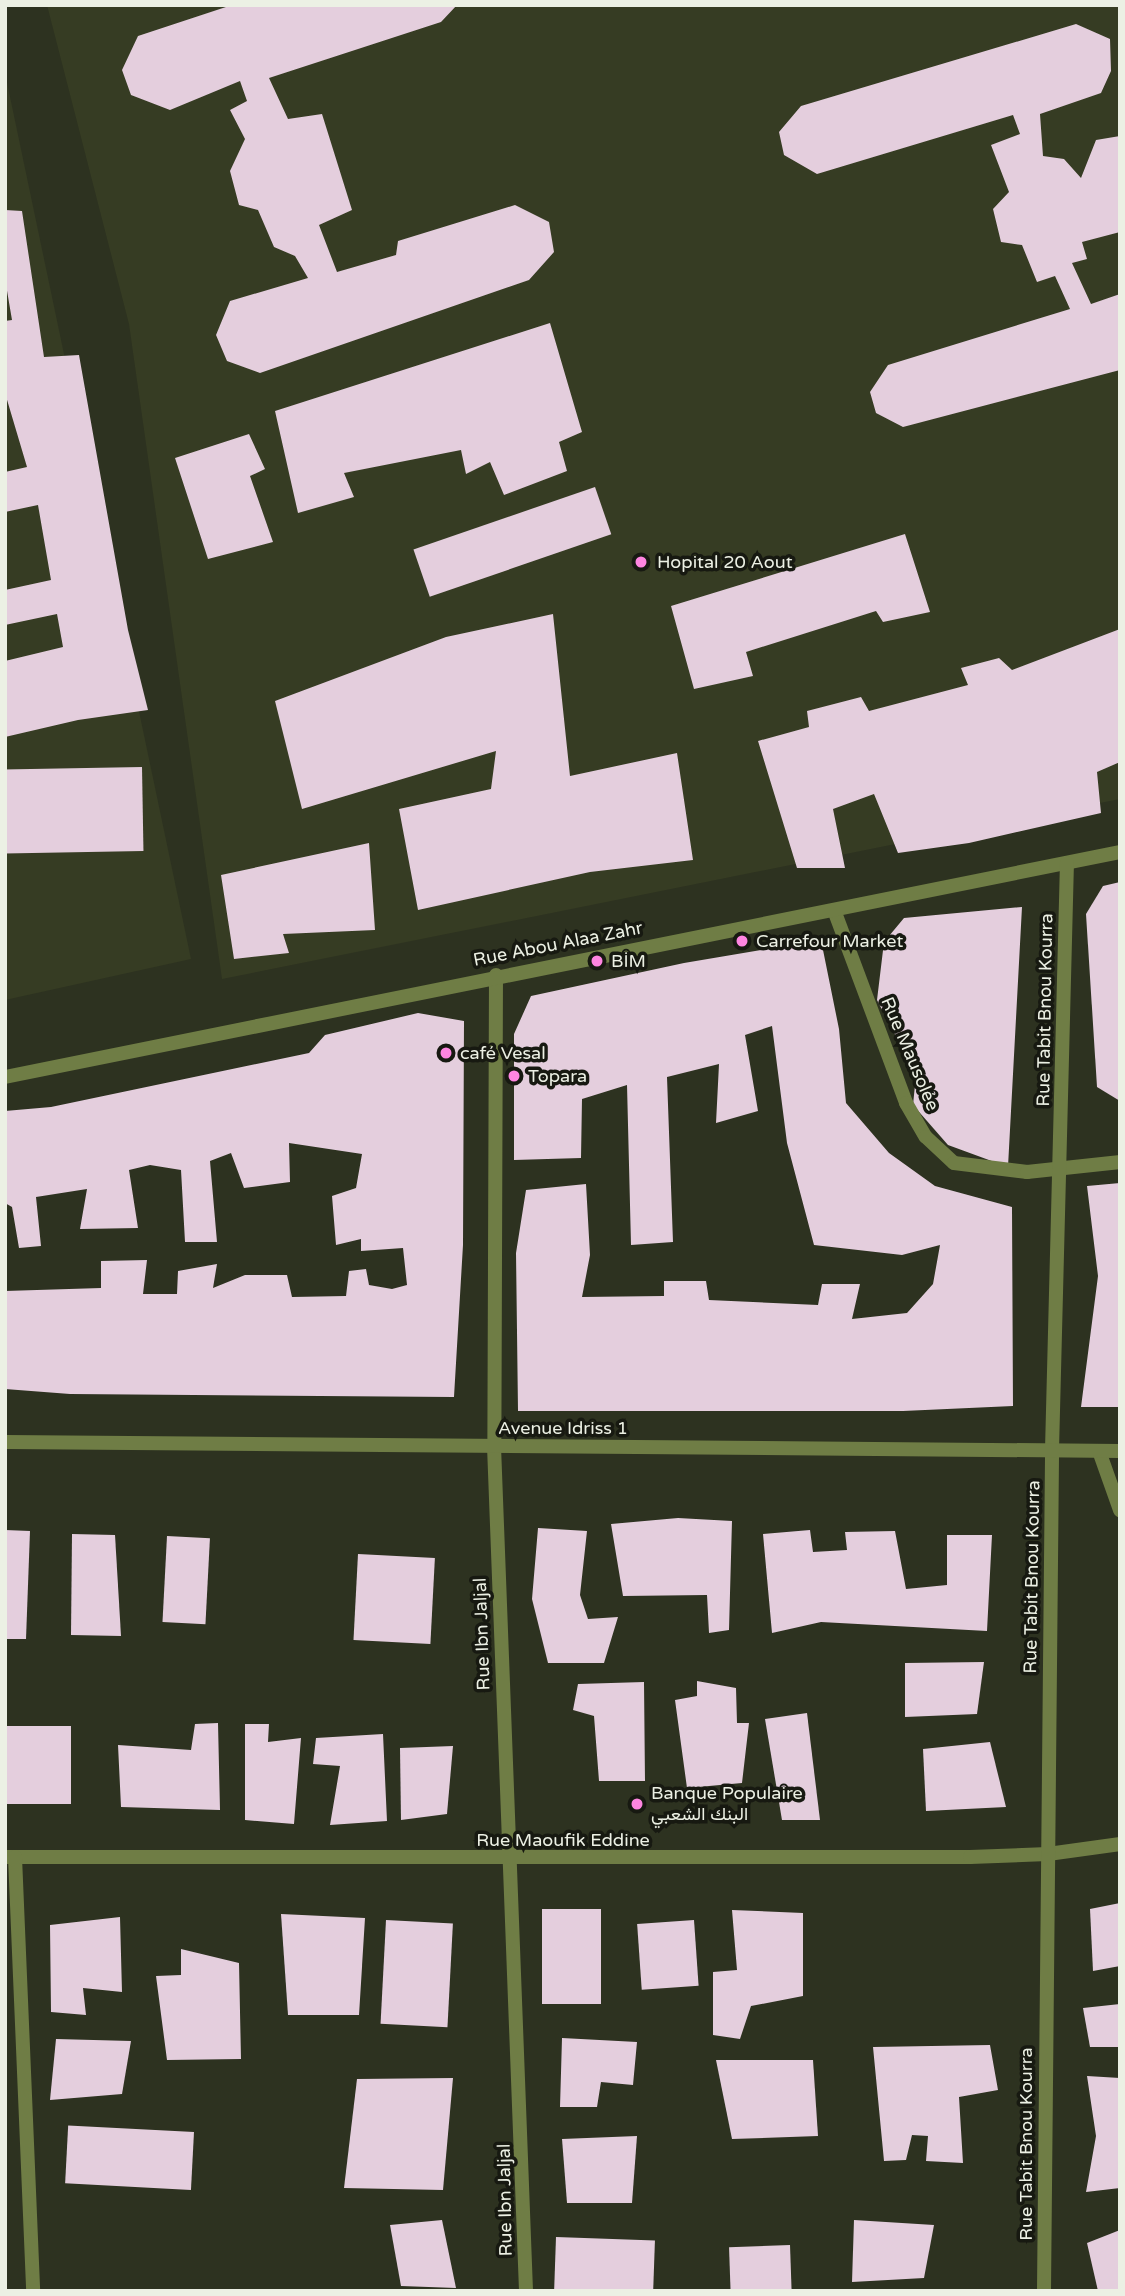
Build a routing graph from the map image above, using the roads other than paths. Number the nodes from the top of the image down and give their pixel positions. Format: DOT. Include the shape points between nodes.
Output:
graph roads {
  1 [pos="1120,852"];
  2 [pos="1067,863"];
  3 [pos="834,910"];
  4 [pos="496,975"];
  5 [pos="5,1077"];
  6 [pos="1120,1162"];
  7 [pos="1062,1168"];
  8 [pos="5,1442"];
  9 [pos="494,1446"];
  10 [pos="1052,1450"];
  11 [pos="1099,1451"];
  12 [pos="1120,1451"];
  13 [pos="1120,1510"];
  14 [pos="1120,1844"];
  15 [pos="1048,1854"];
  16 [pos="10,1857"];
  17 [pos="510,1860"];
  18 [pos="33,2291"];
  19 [pos="526,2291"];
  20 [pos="1044,2291"];
  1 -- 2 [label="street, Rue Abou Alaa Zahr"];
  2 -- 3 [label="street, Rue Abou Alaa Zahr"];
  2 -- 7 [label="street, Rue Tabit Bnou Kourra"];
  3 -- 4 [label="street, Rue Abou Alaa Zahr"];
  3 -- 7 [label="street, Rue Mausolée" via="883,1048 926,1137 954,1163 1027,1172"];
  4 -- 5 [label="street, Rue Abou Alaa Zahr"];
  4 -- 9 [label="street, Rue Ibn Jaljal"];
  6 -- 7 [label="street, Rue Mausolée"];
  7 -- 10 [label="street, Rue Tabit Bnou Kourra"];
  8 -- 9 [label="street, Avenue Idriss 1"];
  9 -- 10 [label="street, Avenue Idriss 1"];
  9 -- 17 [label="street, Rue Ibn Jaljal"];
  10 -- 11 [label="street, Avenue Idriss 1"];
  10 -- 15 [label="street, Rue Tabit Bnou Kourra"];
  11 -- 12 [label="street, Avenue Idriss 1"];
  11 -- 13 [label="street"];
  14 -- 15 [label="street, Rue Maoufik Eddine"];
  15 -- 17 [label="street, Rue Maoufik Eddine"];
  15 -- 20 [label="street, Rue Tabit Bnou Kourra"];
  16 -- 17 [label="street, Rue Maoufik Eddine"];
  16 -- 18 [label="street"];
  17 -- 19 [label="street, Rue Ibn Jaljal"];
}
